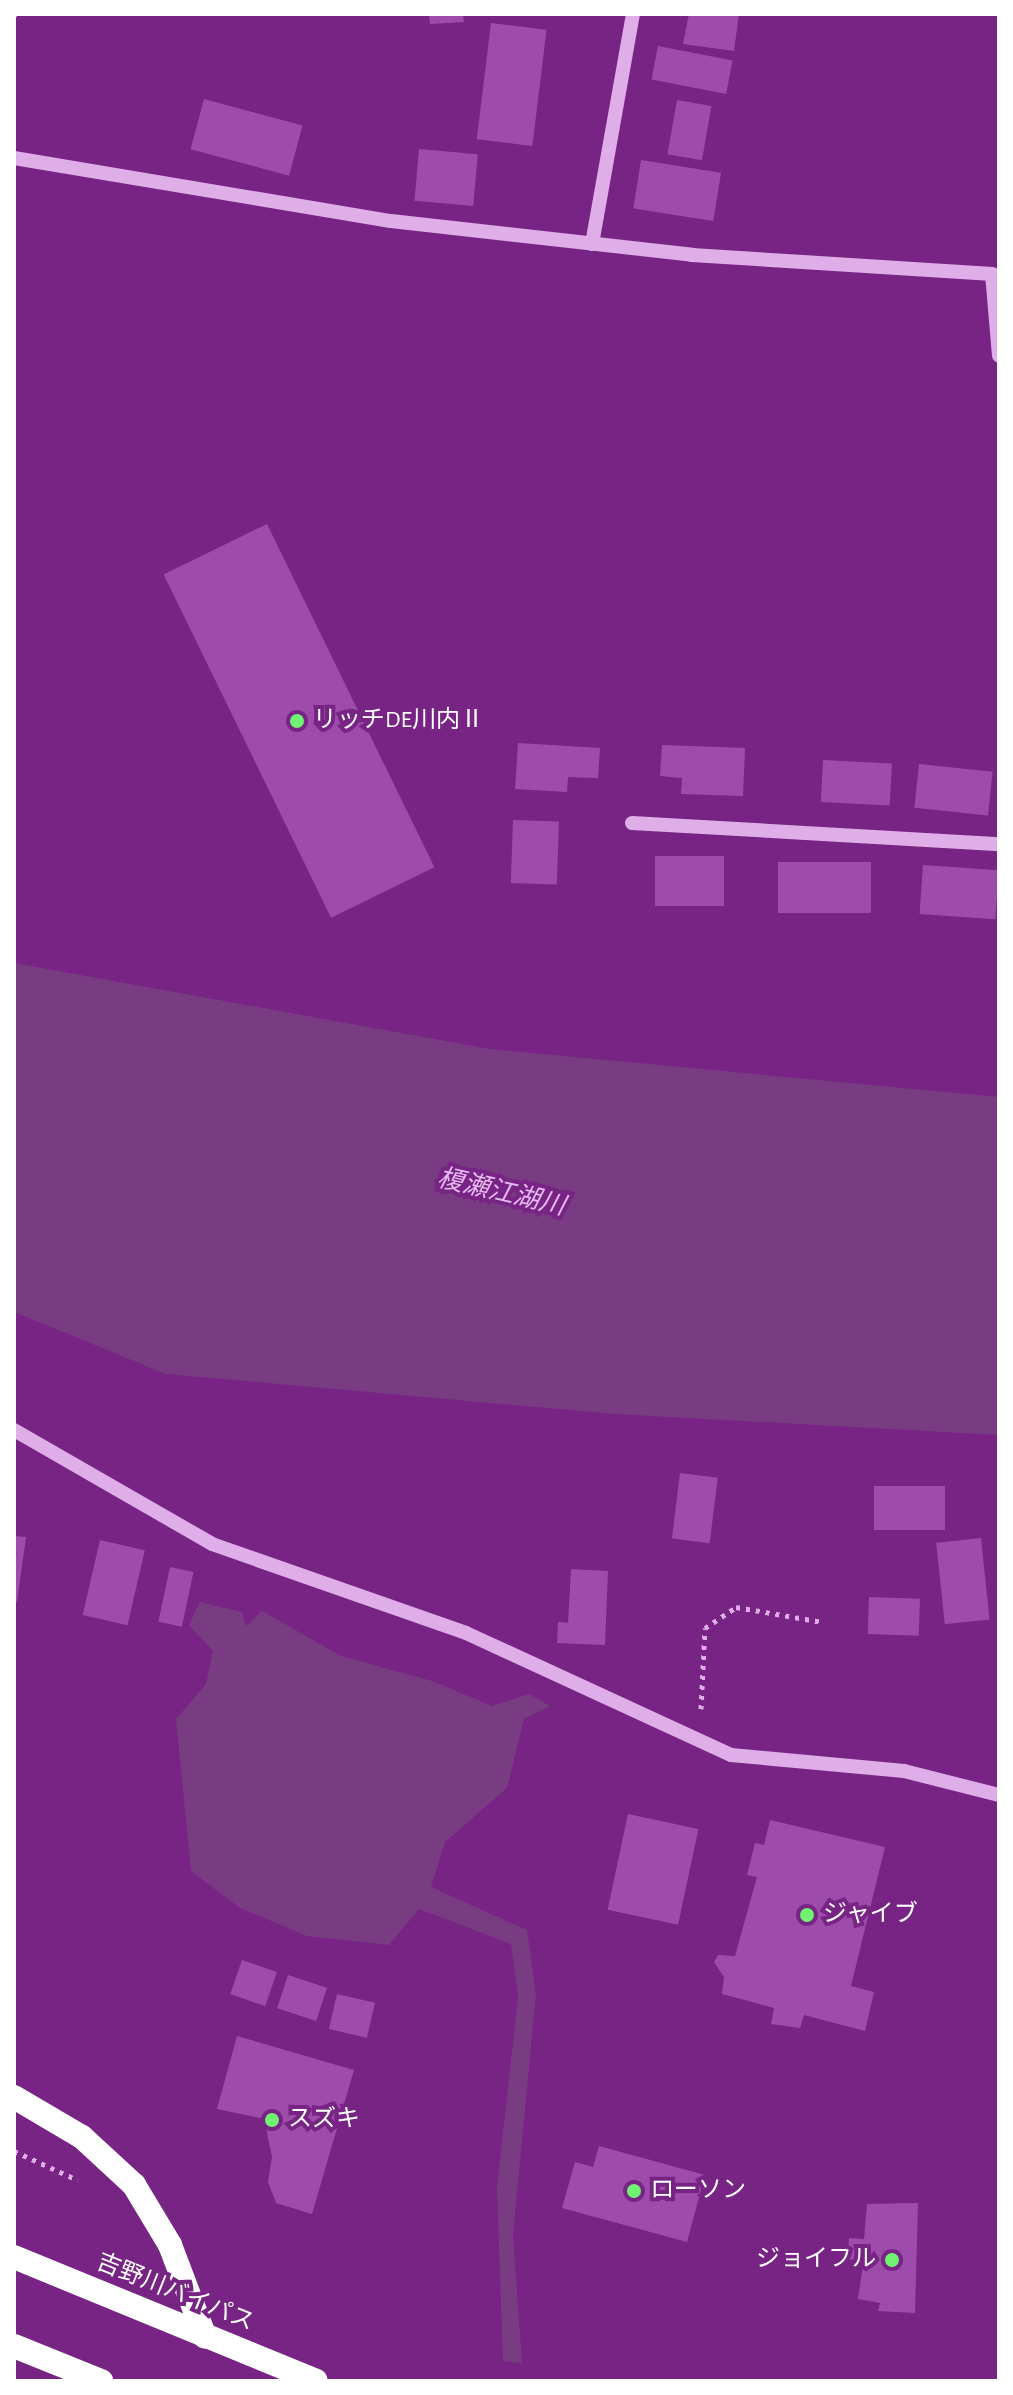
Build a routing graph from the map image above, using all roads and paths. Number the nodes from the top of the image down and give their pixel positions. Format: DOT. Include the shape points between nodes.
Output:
graph roads {
  1 [pos="633,14"];
  2 [pos="14,158"];
  3 [pos="592,244"];
  4 [pos="999,356"];
  5 [pos="632,823"];
  6 [pos="999,844"];
  7 [pos="14,1430"];
  8 [pos="823,1622"];
  9 [pos="699,1740"];
  10 [pos="999,1795"];
  11 [pos="14,2097"];
  12 [pos="14,2151"];
  13 [pos="83,2181"];
  14 [pos="14,2257"];
  15 [pos="205,2337"];
  16 [pos="14,2346"];
  17 [pos="101,2381"];
  18 [pos="316,2381"];
  1 -- 3 [label="street"];
  2 -- 3 [label="street" via="233,198"];
  3 -- 4 [label="street" via="992,274"];
  5 -- 6 [label="street"];
  7 -- 9 [label="street" via="212,1544 466,1633"];
  8 -- 9 [label="path" via="736,1607 705,1628"];
  9 -- 10 [label="street" via="731,1755 904,1771"];
  11 -- 15 [label="highway" via="82,2137 134,2185 170,2245"];
  12 -- 13 [label="path" via="66,2178"];
  14 -- 15 [label="highway, 吉野川バイパス"];
  15 -- 18 [label="highway, 吉野川バイパス"];
  16 -- 17 [label="highway"];
}
